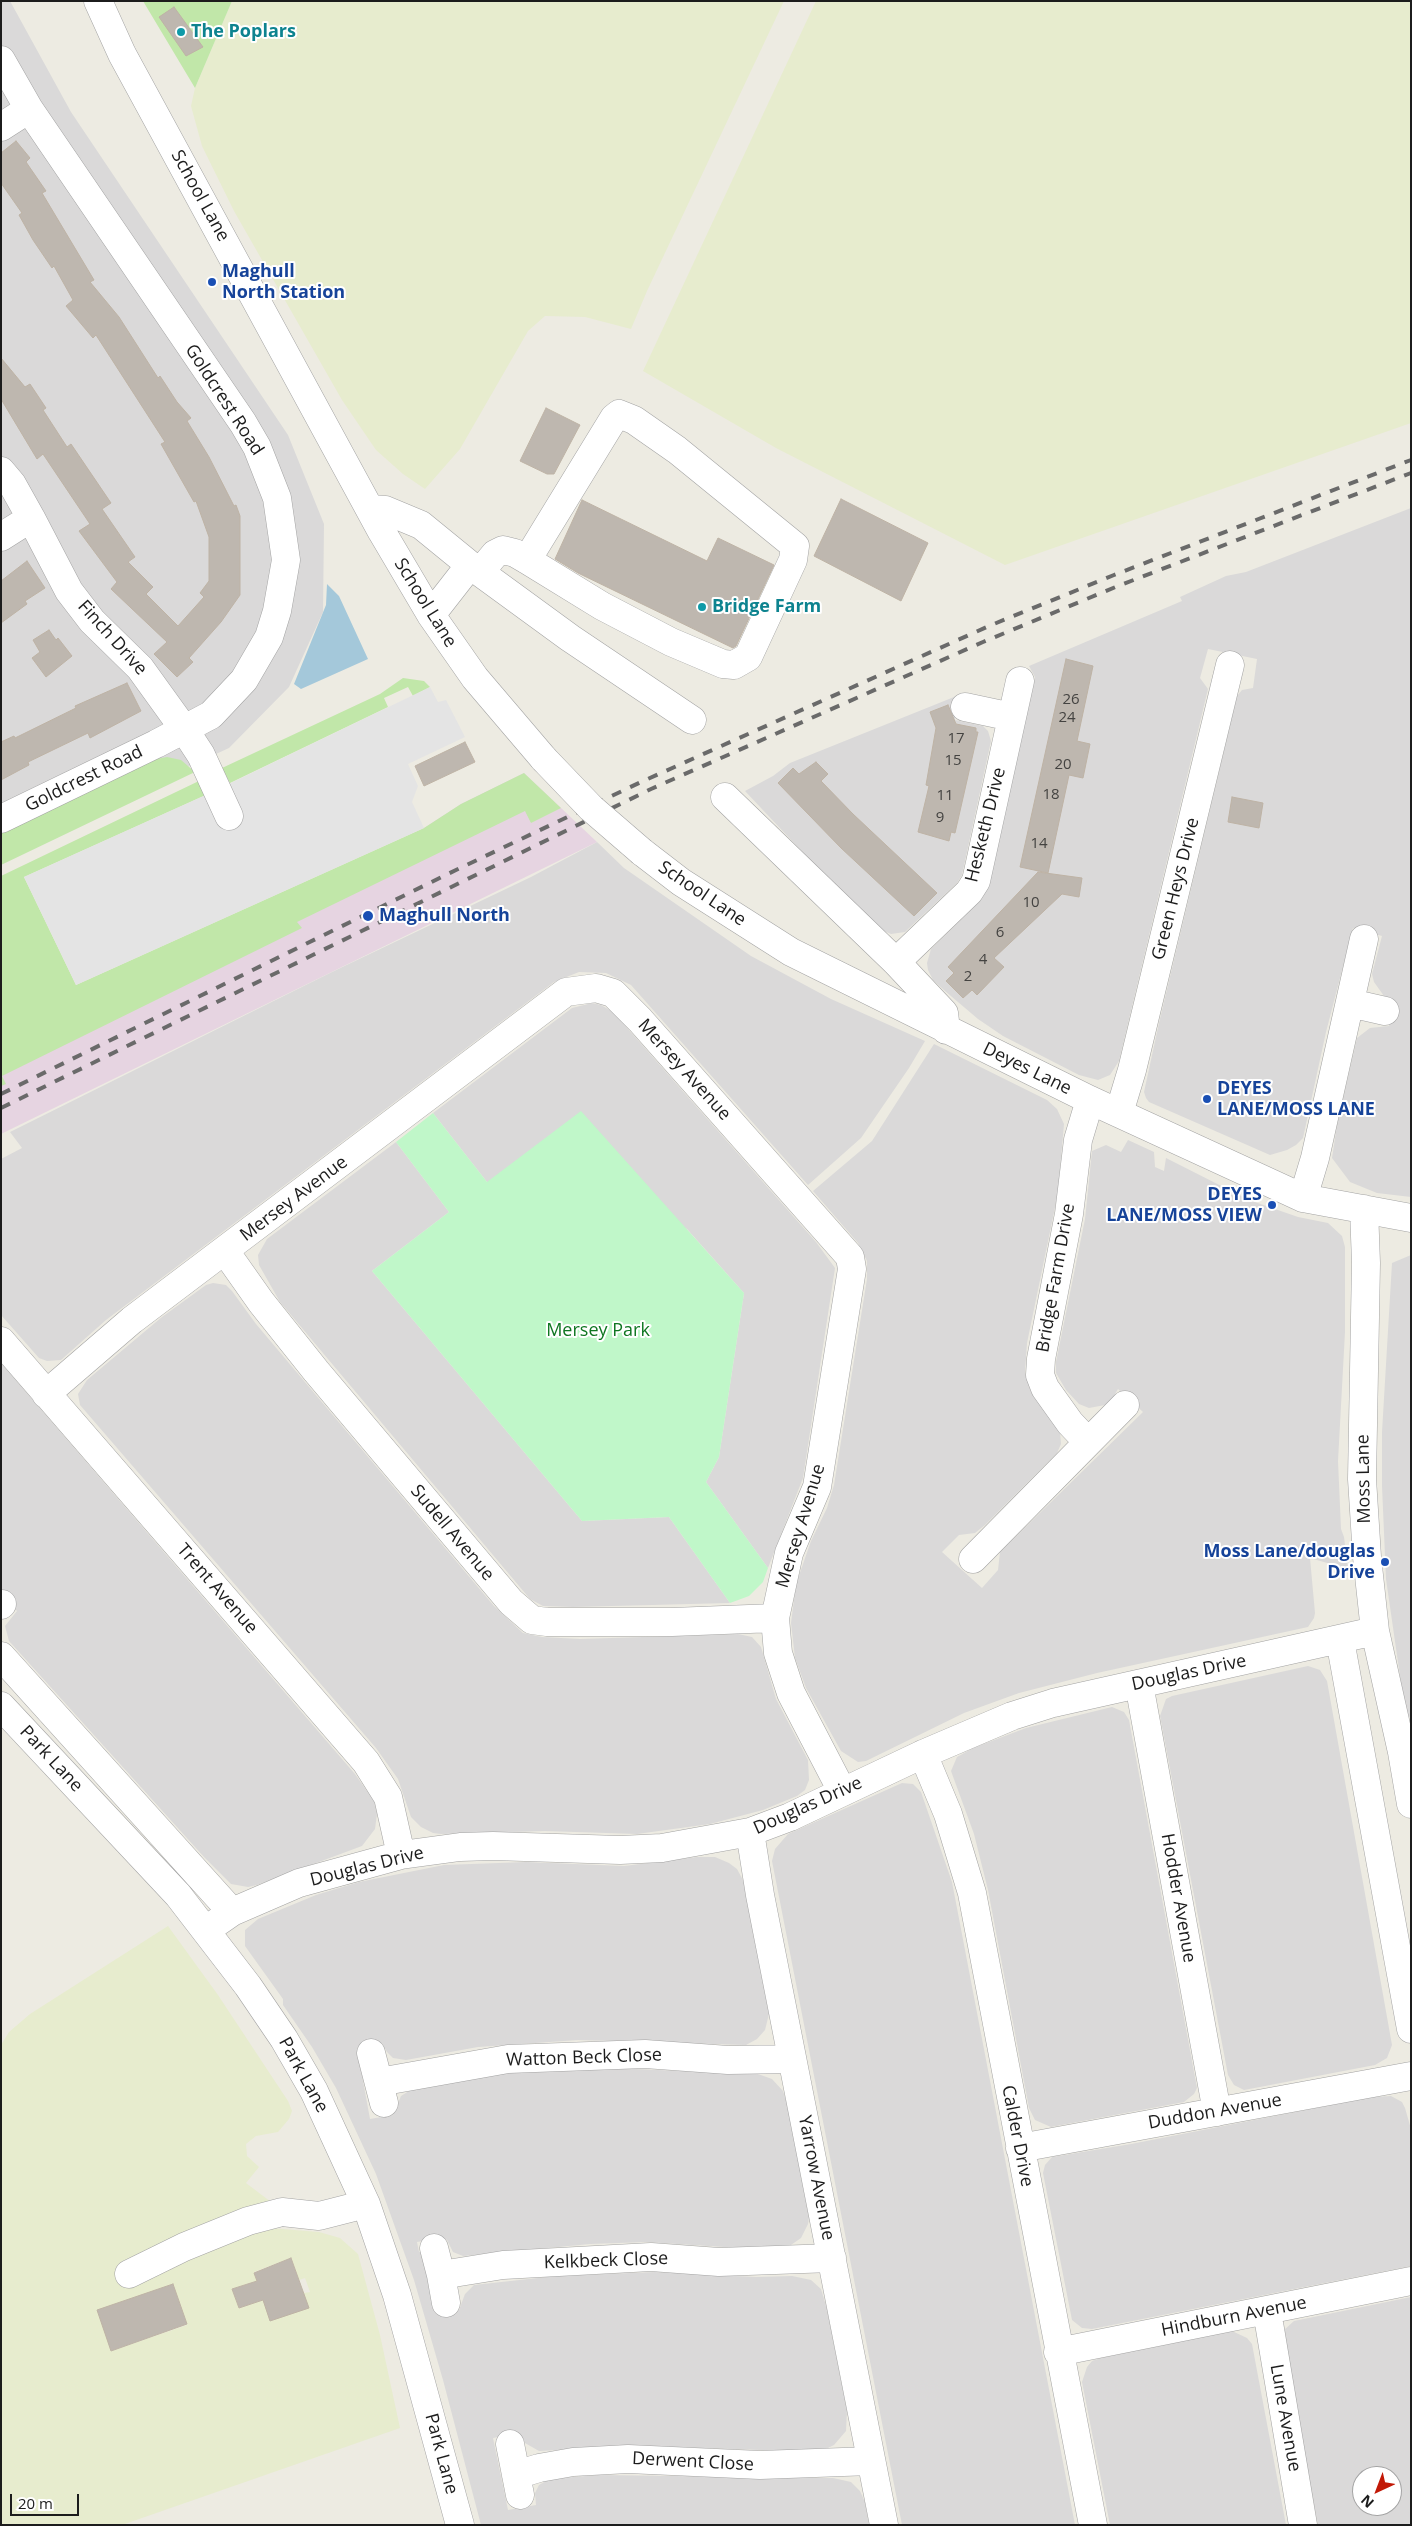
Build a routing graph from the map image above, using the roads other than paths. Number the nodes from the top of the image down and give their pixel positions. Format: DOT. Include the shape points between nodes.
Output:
graph roads {
  1 [pos="98,1"];
  2 [pos="1,60"];
  3 [pos="29,109"];
  4 [pos="1,127"];
  5 [pos="1,471"];
  6 [pos="370,509"];
  7 [pos="31,518"];
  8 [pos="1,537"];
  9 [pos="527,560"];
  10 [pos="475,569"];
  11 [pos="431,615"];
  12 [pos="1230,665"];
  13 [pos="1020,681"];
  14 [pos="965,707"];
  15 [pos="1012,717"];
  16 [pos="692,720"];
  17 [pos="184,729"];
  18 [pos="725,797"];
  19 [pos="229,816"];
  20 [pos="1,820"];
  21 [pos="1364,938"];
  22 [pos="896,962"];
  23 [pos="1350,1003"];
  24 [pos="1385,1011"];
  25 [pos="946,1030"];
  26 [pos="1090,1100"];
  27 [pos="1119,1113"];
  28 [pos="1304,1198"];
  29 [pos="1364,1210"];
  30 [pos="1411,1218"];
  31 [pos="226,1251"];
  32 [pos="1,1341"];
  33 [pos="46,1394"];
  34 [pos="1125,1404"];
  35 [pos="1088,1442"];
  36 [pos="973,1559"];
  37 [pos="775,1618"];
  38 [pos="1374,1630"];
  39 [pos="1340,1640"];
  40 [pos="1,1656"];
  41 [pos="1139,1684"];
  42 [pos="1,1706"];
  43 [pos="1406,1751"];
  44 [pos="923,1754"];
  45 [pos="842,1791"];
  46 [pos="1411,1804"];
  47 [pos="750,1832"];
  48 [pos="401,1855"];
  49 [pos="232,1912"];
  50 [pos="206,1930"];
  51 [pos="1411,2029"];
  52 [pos="371,2053"];
  53 [pos="792,2059"];
  54 [pos="1411,2076"];
  55 [pos="1217,2112"];
  56 [pos="1020,2148"];
  57 [pos="366,2204"];
  58 [pos="434,2248"];
  59 [pos="832,2258"];
  60 [pos="129,2274"];
  61 [pos="441,2275"];
  62 [pos="1411,2281"];
  63 [pos="446,2303"];
  64 [pos="1267,2311"];
  65 [pos="1058,2352"];
  66 [pos="510,2444"];
  67 [pos="871,2461"];
  68 [pos="460,2525"];
  69 [pos="884,2525"];
  70 [pos="1093,2525"];
  71 [pos="1303,2525"];
  1 -- 6 [label="street, School Lane" via="122,54"];
  2 -- 3 [label="street, Goldcrest Road"];
  3 -- 4 [label="street"];
  3 -- 17 [label="street, Goldcrest Road" via="242,423 268,472 277,498 286,560 277,612 268,637 257,661 228,698 211,714"];
  5 -- 7 [label="street, Finch Drive"];
  6 -- 10 [label="street" via="385,510 421,525"];
  6 -- 11 [label="street, School Lane"];
  7 -- 8 [label="street"];
  7 -- 17 [label="street, Finch Drive" via="69,591 92,621 140,668"];
  9 -- 9 [label="street" via="602,606 671,642 723,664 734,665 748,657 794,560 795,546 677,450 634,420 619,414"];
  9 -- 10 [label="street" via="504,550"];
  10 -- 11 [label="street"];
  10 -- 16 [label="street"];
  11 -- 25 [label="street, School Lane, bridge" via="480,685 544,760 591,808 642,852 681,882 791,952"];
  12 -- 27 [label="street, Green Heys Drive"];
  13 -- 15 [label="street, Hesketh Drive"];
  14 -- 15 [label="street"];
  15 -- 22 [label="street, Hesketh Drive" via="976,881 969,892"];
  17 -- 19 [label="street, Finch Drive" via="201,755"];
  17 -- 20 [label="street, Goldcrest Road"];
  18 -- 22 [label="street"];
  21 -- 23 [label="street"];
  22 -- 25 [label="street" via="944,1013"];
  23 -- 24 [label="street"];
  23 -- 28 [label="street"];
  25 -- 26 [label="street, Deyes Lane"];
  26 -- 27 [label="street, Deyes Lane"];
  26 -- 35 [label="street, Bridge Farm Drive" via="1078,1140 1069,1214 1040,1375 1045,1388 1070,1423"];
  27 -- 28 [label="street, Deyes Lane"];
  28 -- 29 [label="street, Deyes Lane"];
  29 -- 30 [label="street, Deyes Lane"];
  29 -- 38 [label="street, Moss Lane" via="1362,1480"];
  31 -- 33 [label="street, Mersey Avenue" via="132,1320"];
  31 -- 37 [label="street, Sudell Avenue" via="260,1302 316,1371 510,1602 532,1620 662,1622"];
  31 -- 37 [label="street, Mersey Avenue" via="566,992 596,988 613,993 850,1257 851,1276 817,1487 789,1553"];
  32 -- 33 [label="street, Trent Avenue"];
  33 -- 48 [label="street, Trent Avenue" via="366,1762 388,1797"];
  34 -- 35 [label="street"];
  35 -- 36 [label="street"];
  37 -- 45 [label="street, Mersey Avenue" via="778,1653 791,1693"];
  38 -- 39 [label="street, Douglas Drive"];
  38 -- 43 [label="street, Moss Lane"];
  39 -- 41 [label="street, Douglas Drive"];
  39 -- 51 [label="street"];
  40 -- 49 [label="street, Park Lane"];
  41 -- 44 [label="street, Douglas Drive" via="1012,1716"];
  41 -- 55 [label="street, Hodder Avenue"];
  42 -- 50 [label="street, Park Lane" via="178,1895"];
  43 -- 46 [label="street, Moss Lane"];
  44 -- 45 [label="street, Douglas Drive"];
  44 -- 56 [label="street, Calder Drive" via="948,1814 972,1894"];
  45 -- 47 [label="street, Douglas Drive" via="790,1817"];
  47 -- 48 [label="street, Douglas Drive" via="662,1848 493,1846"];
  47 -- 53 [label="street, Yarrow Avenue"];
  48 -- 49 [label="street, Douglas Drive" via="299,1883"];
  49 -- 50 [label="street, Douglas Drive"];
  50 -- 57 [label="street, Park Lane" via="300,2065 342,2147"];
  52 -- 53 [label="street, Watton Beck Close" via="381,2092 508,2059 645,2054 728,2060"];
  53 -- 59 [label="street, Yarrow Avenue"];
  54 -- 55 [label="street, Duddon Avenue"];
  55 -- 56 [label="street, Duddon Avenue"];
  56 -- 65 [label="street, Calder Drive"];
  57 -- 60 [label="street" via="319,2216 282,2212 248,2222 184,2247"];
  57 -- 68 [label="street, Park Lane" via="397,2295"];
  58 -- 61 [label="street"];
  59 -- 61 [label="street, Kelkbeck Close" via="718,2262 651,2256 503,2265"];
  59 -- 67 [label="street, Yarrow Avenue"];
  61 -- 63 [label="street"];
  62 -- 64 [label="street, Hindburn Avenue"];
  64 -- 65 [label="street, Hindburn Avenue"];
  64 -- 71 [label="street, Lune Avenue"];
  65 -- 70 [label="street, Calder Drive"];
  66 -- 67 [label="street, Derwent Close" via="518,2485 539,2468 573,2462 628,2459 760,2466"];
  67 -- 69 [label="street, Yarrow Avenue"];
}
